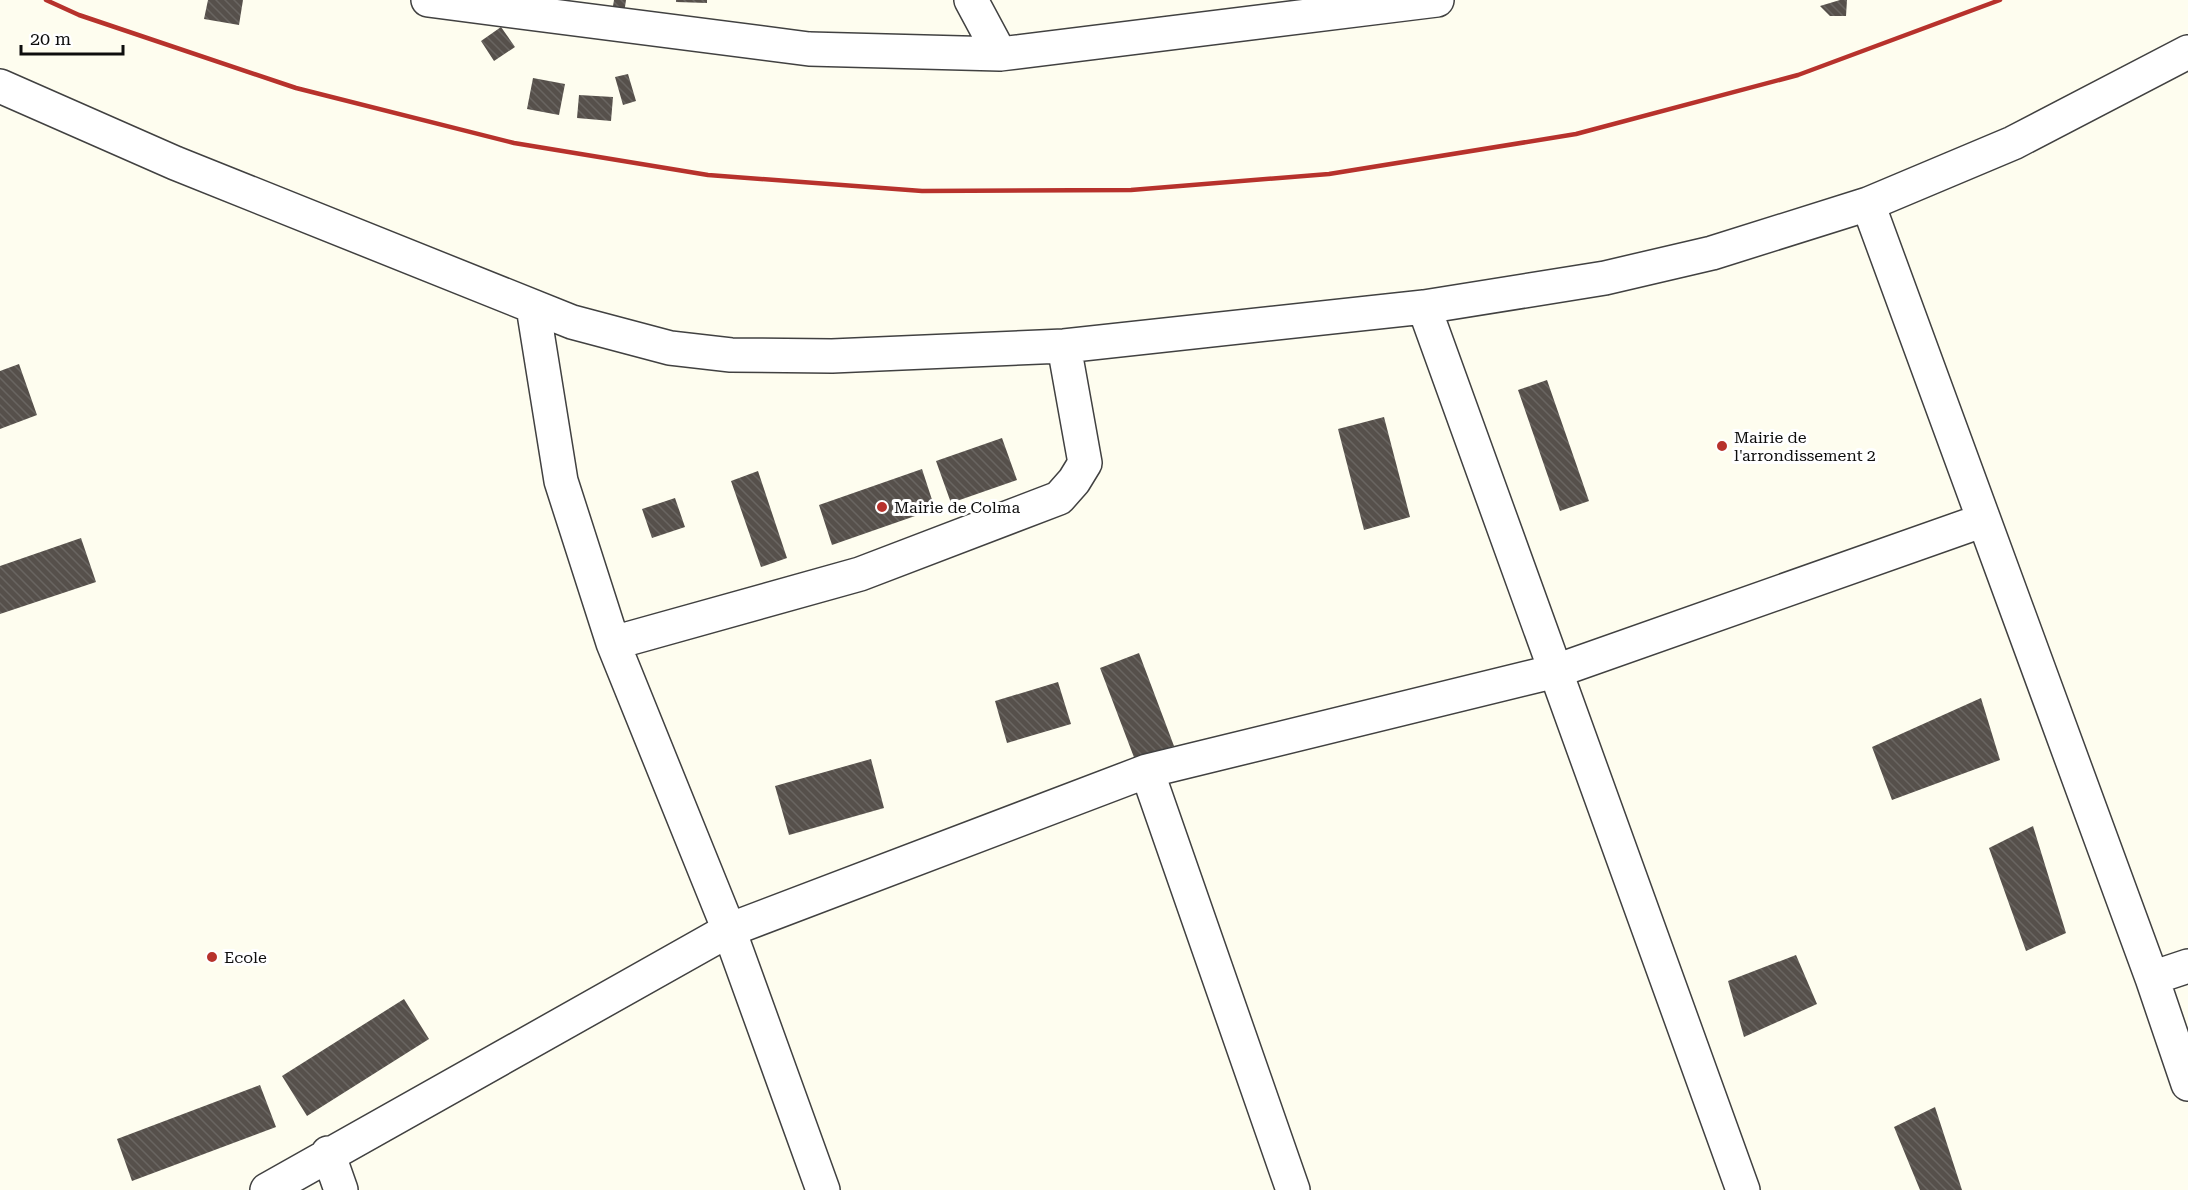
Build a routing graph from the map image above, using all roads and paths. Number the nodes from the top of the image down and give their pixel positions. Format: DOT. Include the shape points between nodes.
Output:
graph roads {
  1 [pos="428,0"];
  2 [pos="971,0"];
  3 [pos="1437,0"];
  4 [pos="2188,52"];
  5 [pos="1000,54"];
  6 [pos="0,86"];
  7 [pos="1868,204"];
  8 [pos="532,307"];
  9 [pos="1424,307"];
  10 [pos="1065,346"];
  11 [pos="1984,520"];
  12 [pos="613,644"];
  13 [pos="1556,671"];
  14 [pos="1148,771"];
  15 [pos="729,930"];
  16 [pos="2188,966"];
  17 [pos="2152,978"];
  18 [pos="2188,1084"];
  19 [pos="328,1153"];
  20 [pos="267,1190"];
  21 [pos="341,1190"];
  22 [pos="823,1190"];
  23 [pos="1293,1190"];
  24 [pos="1743,1190"];
  1 -- 5 [label="street" via="809,49"];
  2 -- 5 [label="street"];
  3 -- 5 [label="street"];
  4 -- 7 [label="street" via="2013,143"];
  6 -- 8 [label="street" via="175,163"];
  7 -- 9 [label="street" via="1712,252 1605,278"];
  7 -- 11 [label="street"];
  8 -- 10 [label="street" via="670,348 731,355 832,356"];
  8 -- 12 [label="street" via="561,481"];
  9 -- 10 [label="street"];
  9 -- 13 [label="street"];
  10 -- 12 [label="street" via="1085,463 1059,498 860,574"];
  11 -- 13 [label="street"];
  11 -- 17 [label="street"];
  12 -- 15 [label="street"];
  13 -- 14 [label="street"];
  13 -- 24 [label="street"];
  14 -- 15 [label="street"];
  14 -- 23 [label="street"];
  15 -- 19 [label="street"];
  15 -- 22 [label="street"];
  16 -- 17 [label="street"];
  17 -- 18 [label="street"];
  19 -- 20 [label="street"];
  19 -- 21 [label="street"];
}
